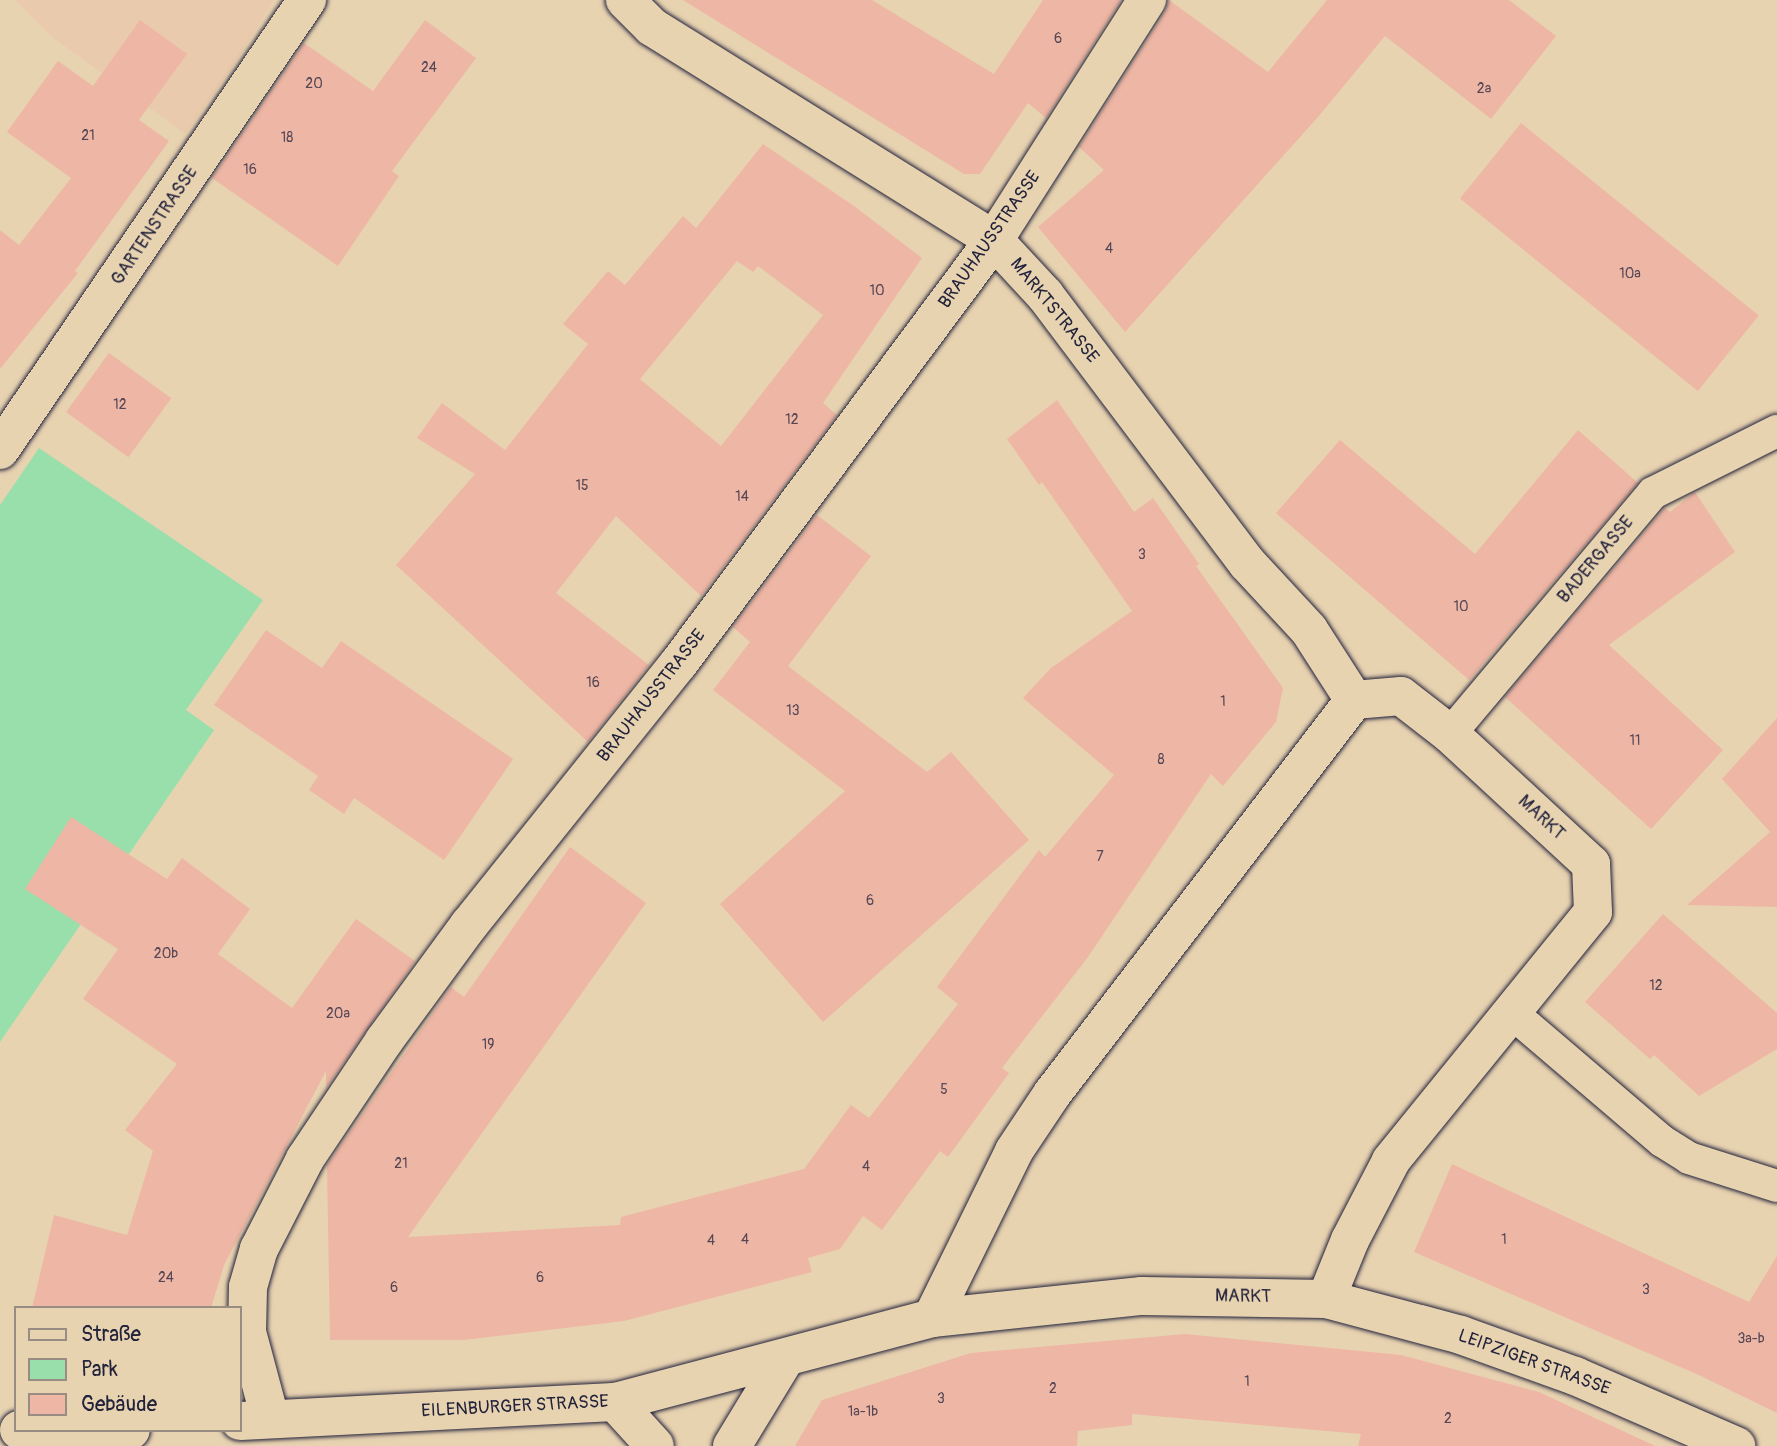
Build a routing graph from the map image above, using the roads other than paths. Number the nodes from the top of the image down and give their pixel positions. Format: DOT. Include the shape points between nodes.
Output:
graph roads {
  1 [pos="307,0"];
  2 [pos="625,0"];
  3 [pos="1147,0"];
  4 [pos="995,240"];
  5 [pos="1777,431"];
  6 [pos="0,450"];
  7 [pos="1354,700"];
  8 [pos="1450,734"];
  9 [pos="1512,1013"];
  10 [pos="1777,1186"];
  11 [pos="1326,1299"];
  12 [pos="932,1318"];
  13 [pos="785,1359"];
  14 [pos="615,1402"];
  15 [pos="255,1420"];
  16 [pos="32,1432"];
  17 [pos="108,1432"];
  18 [pos="655,1446"];
  19 [pos="732,1446"];
  20 [pos="1736,1446"];
  1 -- 6 [label="street, GARTENSTRASSE"];
  2 -- 4 [label="street, MARKTSTRASSE" via="652,27"];
  3 -- 4 [label="street, BRAUHAUSSTRASSE"];
  4 -- 7 [label="street, MARKTSTRASSE" via="1045,295 1247,563 1309,630"];
  4 -- 15 [label="street, BRAUHAUSSTRASSE" via="679,663 469,925 305,1159 259,1249 248,1287"];
  5 -- 8 [label="lane, BADERGASSE" via="1653,493"];
  7 -- 8 [label="street, MARKT" via="1401,696"];
  7 -- 12 [label="street" via="1052,1094 1014,1151"];
  8 -- 9 [label="street, MARKT" via="1591,864 1593,912"];
  9 -- 10 [label="lane" via="1662,1141 1689,1158"];
  9 -- 11 [label="street, MARKT" via="1391,1161"];
  11 -- 12 [label="street, MARKT" via="1142,1296"];
  11 -- 20 [label="street, LEIPZIGER STRASSE" via="1461,1335"];
  12 -- 13 [label="street, MARKT"];
  13 -- 14 [label="street, EILENBURGER STRASSE"];
  13 -- 19 [label="street"];
  14 -- 15 [label="street, EILENBURGER STRASSE"];
  14 -- 18 [label="street"];
  16 -- 17 [label="street" via="63,1436"];
}
